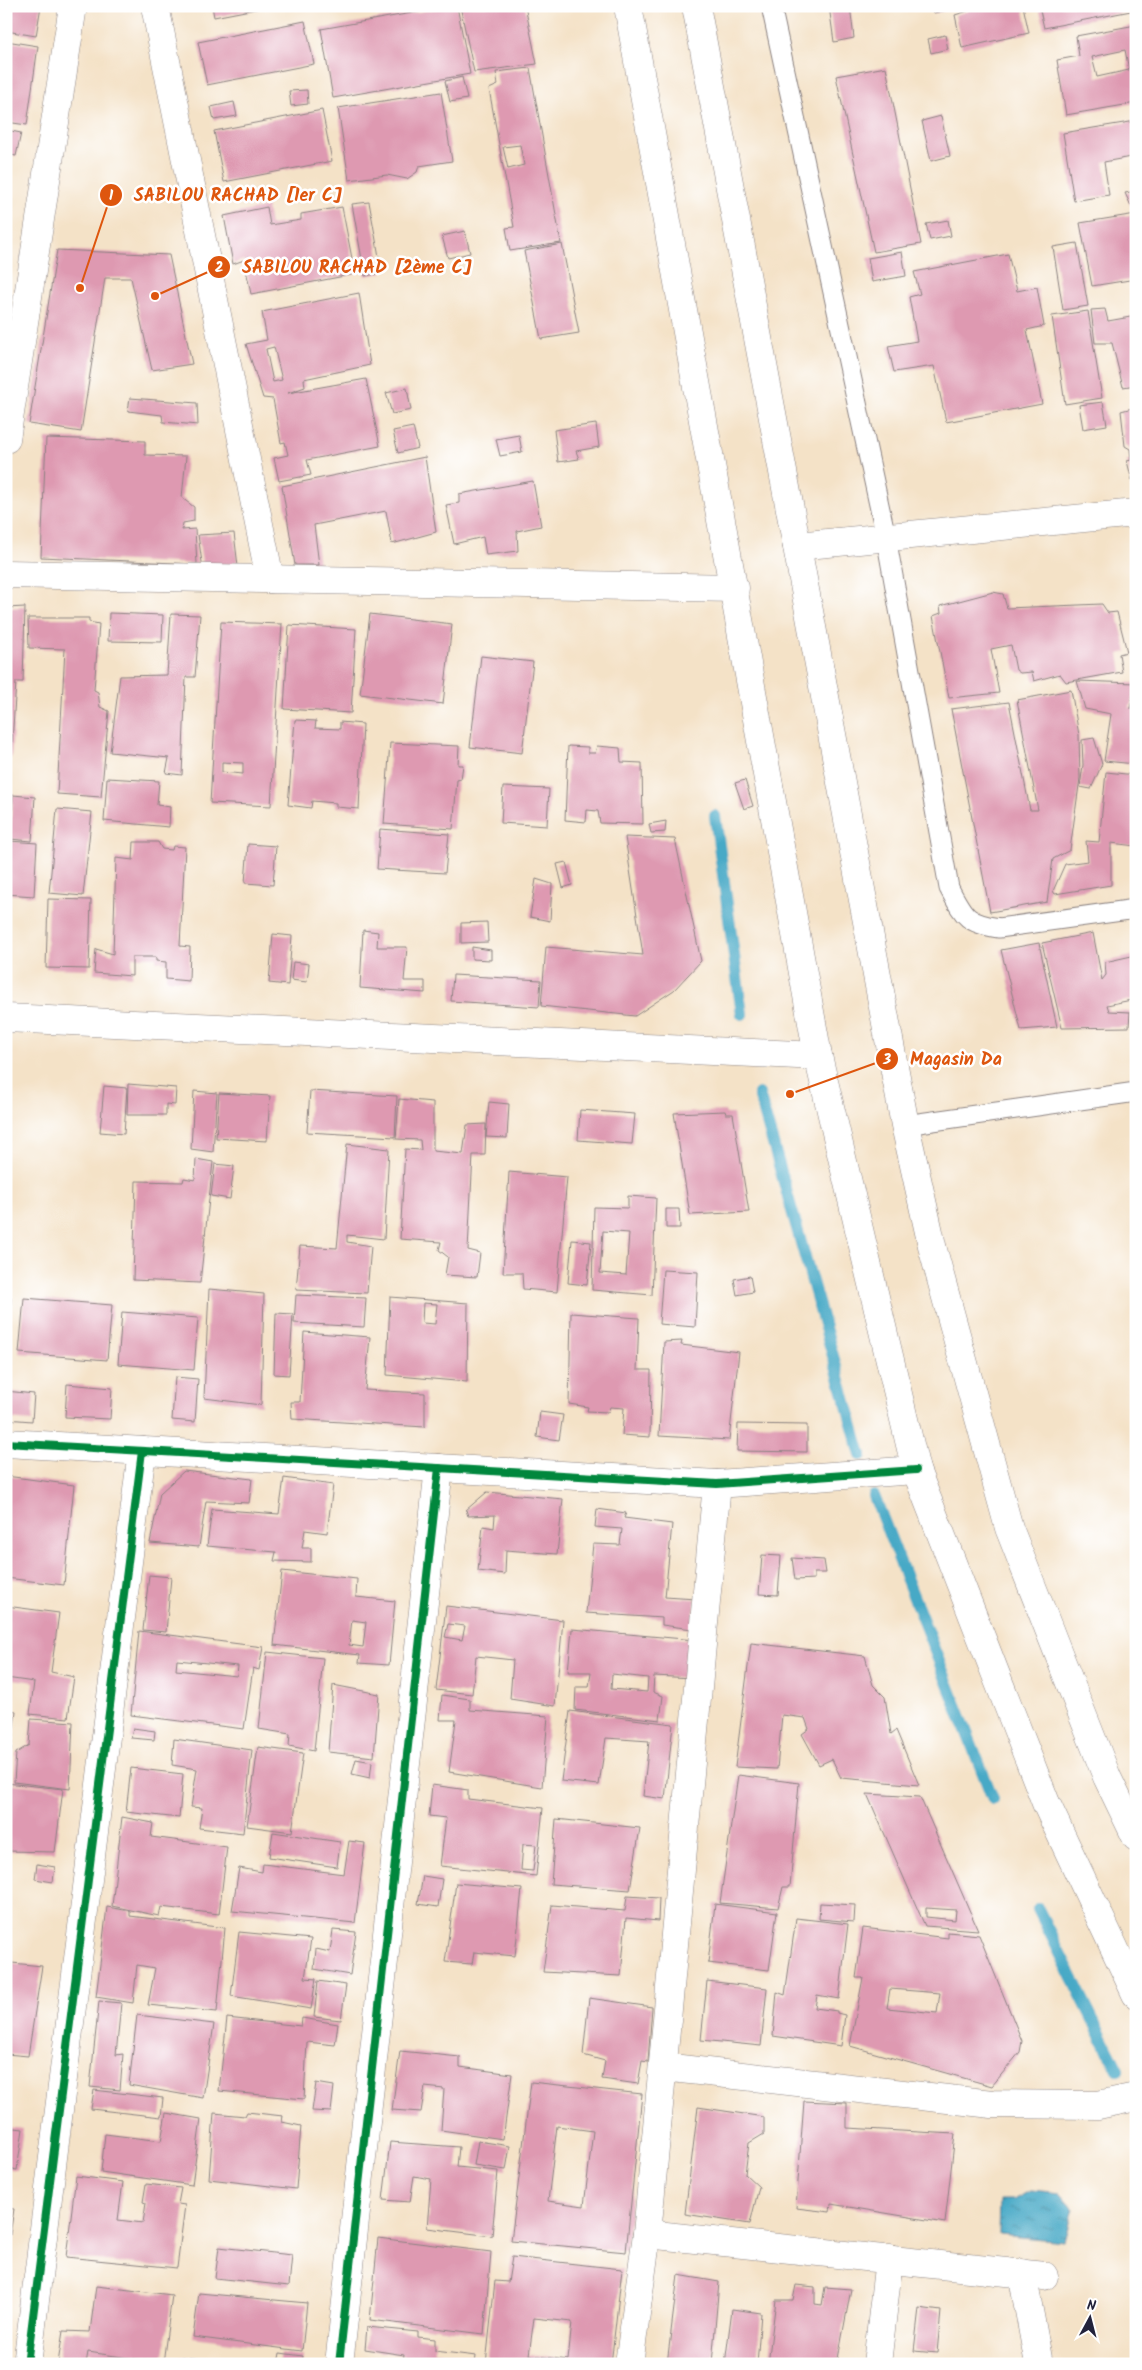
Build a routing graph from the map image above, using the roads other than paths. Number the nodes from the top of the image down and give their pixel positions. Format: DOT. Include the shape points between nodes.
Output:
graph roads {
  1 [pos="73,6"];
  2 [pos="155,6"];
  3 [pos="628,6"];
  4 [pos="696,6"];
  5 [pos="771,6"];
  6 [pos="6,440"];
  7 [pos="1136,513"];
  8 [pos="886,537"];
  9 [pos="797,546"];
  10 [pos="6,574"];
  11 [pos="270,578"];
  12 [pos="734,588"];
  13 [pos="1136,909"];
  14 [pos="6,1018"];
  15 [pos="818,1056"];
  16 [pos="1136,1092"];
  17 [pos="905,1124"];
  18 [pos="6,1443"];
  19 [pos="142,1451"];
  20 [pos="439,1468"];
  21 [pos="916,1470"];
  22 [pos="717,1484"];
  23 [pos="1136,1837"];
  24 [pos="1136,1994"];
  25 [pos="663,2067"];
  26 [pos="1136,2097"];
  27 [pos="647,2234"];
  28 [pos="889,2259"];
  29 [pos="26,2364"];
  30 [pos="339,2364"];
  31 [pos="629,2364"];
  32 [pos="877,2364"];
  33 [pos="1039,2364"];
  1 -- 6 [label="main road"];
  2 -- 11 [label="main road"];
  3 -- 12 [label="main road"];
  4 -- 9 [label="main road"];
  5 -- 8 [label="lane"];
  7 -- 8 [label="main road"];
  8 -- 9 [label="main road"];
  8 -- 13 [label="lane" via="949,888 963,913 977,924 999,928"];
  9 -- 17 [label="main road"];
  10 -- 11 [label="main road"];
  11 -- 12 [label="main road"];
  12 -- 15 [label="main road"];
  14 -- 15 [label="main road"];
  15 -- 21 [label="main road"];
  16 -- 17 [label="lane"];
  17 -- 23 [label="main road" via="933,1250 1009,1528 1107,1776"];
  18 -- 19 [label="main road"];
  19 -- 20 [label="main road"];
  19 -- 29 [label="main road"];
  20 -- 22 [label="main road"];
  20 -- 30 [label="main road"];
  21 -- 22 [label="main road"];
  21 -- 24 [label="main road" via="1046,1803"];
  22 -- 25 [label="main road"];
  25 -- 26 [label="main road" via="992,2104 1098,2104"];
  25 -- 27 [label="main road"];
  27 -- 28 [label="main road"];
  27 -- 31 [label="main road"];
  28 -- 32 [label="main road"];
  28 -- 33 [label="main road" via="1033,2275"];
}
